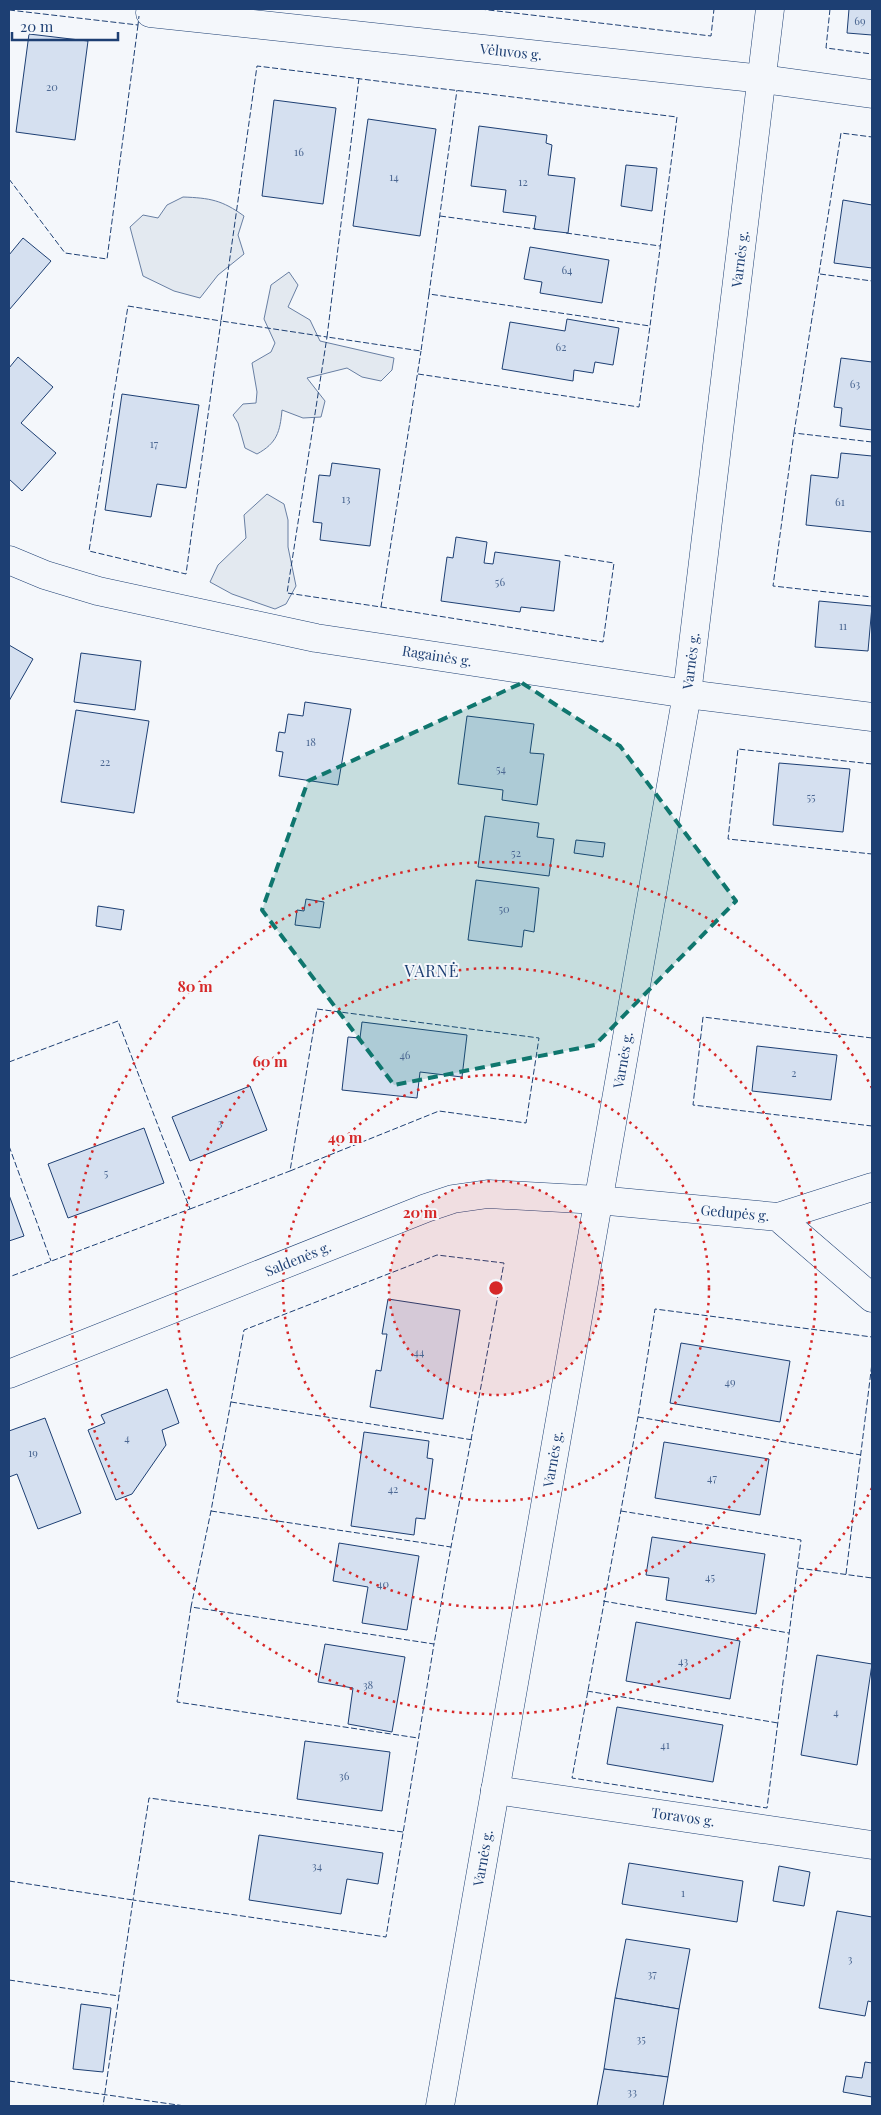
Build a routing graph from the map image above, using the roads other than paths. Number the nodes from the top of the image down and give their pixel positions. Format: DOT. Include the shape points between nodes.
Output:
graph roads {
  1 [pos="770,9"];
  2 [pos="150,13"];
  3 [pos="762,80"];
  4 [pos="872,94"];
  5 [pos="9,560"];
  6 [pos="687,694"];
  7 [pos="872,717"];
  8 [pos="872,1187"];
  9 [pos="598,1200"];
  10 [pos="778,1217"];
  11 [pos="872,1298"];
  12 [pos="9,1374"];
  13 [pos="495,1790"];
  14 [pos="872,1845"];
  15 [pos="440,2106"];
  1 -- 3 [label="street, Varnės g."];
  2 -- 3 [label="street, Vėluvos g."];
  3 -- 4 [label="street, Vėluvos g."];
  3 -- 6 [label="street, Varnės g."];
  5 -- 6 [label="street, Ragainės g." via="98,592 316,638"];
  6 -- 7 [label="street, Ragainės g."];
  6 -- 9 [label="street, Varnės g."];
  8 -- 10 [label="street"];
  9 -- 10 [label="street, Gedupės g."];
  9 -- 12 [label="street, Saldenės g." via="488,1194 453,1199"];
  9 -- 13 [label="street, Varnės g."];
  10 -- 11 [label="street, Gedupės g."];
  13 -- 14 [label="street, Toravos g."];
  13 -- 15 [label="street, Varnės g."];
}
